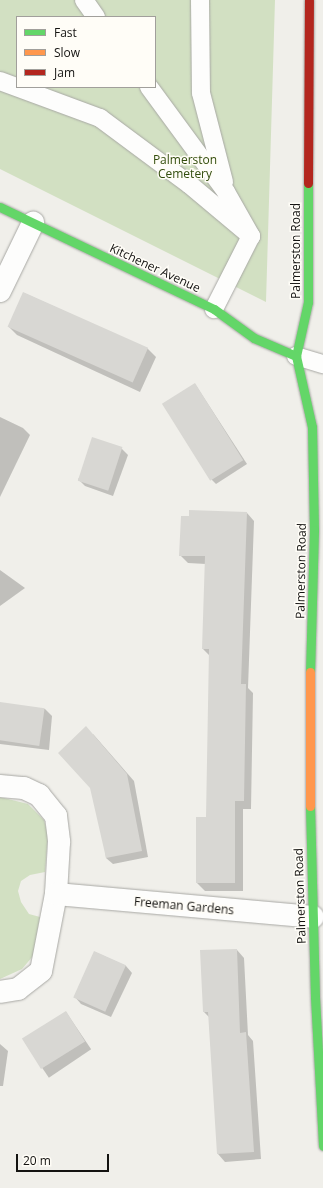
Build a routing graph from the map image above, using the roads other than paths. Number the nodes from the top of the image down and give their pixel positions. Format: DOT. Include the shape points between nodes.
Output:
graph roads {
  1 [pos="84,0"];
  2 [pos="200,0"];
  3 [pos="309,0"];
  4 [pos="95,16"];
  5 [pos="0,82"];
  6 [pos="16,88"];
  7 [pos="17,88"];
  8 [pos="150,88"];
  9 [pos="226,192"];
  10 [pos="0,207"];
  11 [pos="33,223"];
  12 [pos="251,236"];
  13 [pos="0,291"];
  14 [pos="214,309"];
  15 [pos="296,356"];
  16 [pos="323,364"];
  17 [pos="0,786"];
  18 [pos="56,894"];
  19 [pos="313,917"];
  20 [pos="0,992"];
  21 [pos="323,1146"];
  1 -- 4 [label="lane"];
  2 -- 9 [label="lane" via="201,93"];
  3 -- 15 [label="street, Palmerston Road" via="308,302"];
  5 -- 6 [label="lane"];
  7 -- 12 [label="lane" via="100,118 189,184"];
  8 -- 9 [label="lane"];
  9 -- 12 [label="lane"];
  10 -- 11 [label="street, Kitchener Avenue"];
  11 -- 13 [label="street"];
  11 -- 14 [label="street, Kitchener Avenue"];
  12 -- 14 [label="lane"];
  14 -- 15 [label="street, Kitchener Avenue" via="254,338"];
  15 -- 16 [label="lane"];
  15 -- 19 [label="street, Palmerston Road" via="312,427 314,530 308,747"];
  17 -- 18 [label="street" via="24,788 39,795 56,816 59,842"];
  18 -- 19 [label="street, Freeman Gardens"];
  18 -- 20 [label="street" via="41,971 18,989"];
  19 -- 21 [label="street, Palmerston Road"];
}
